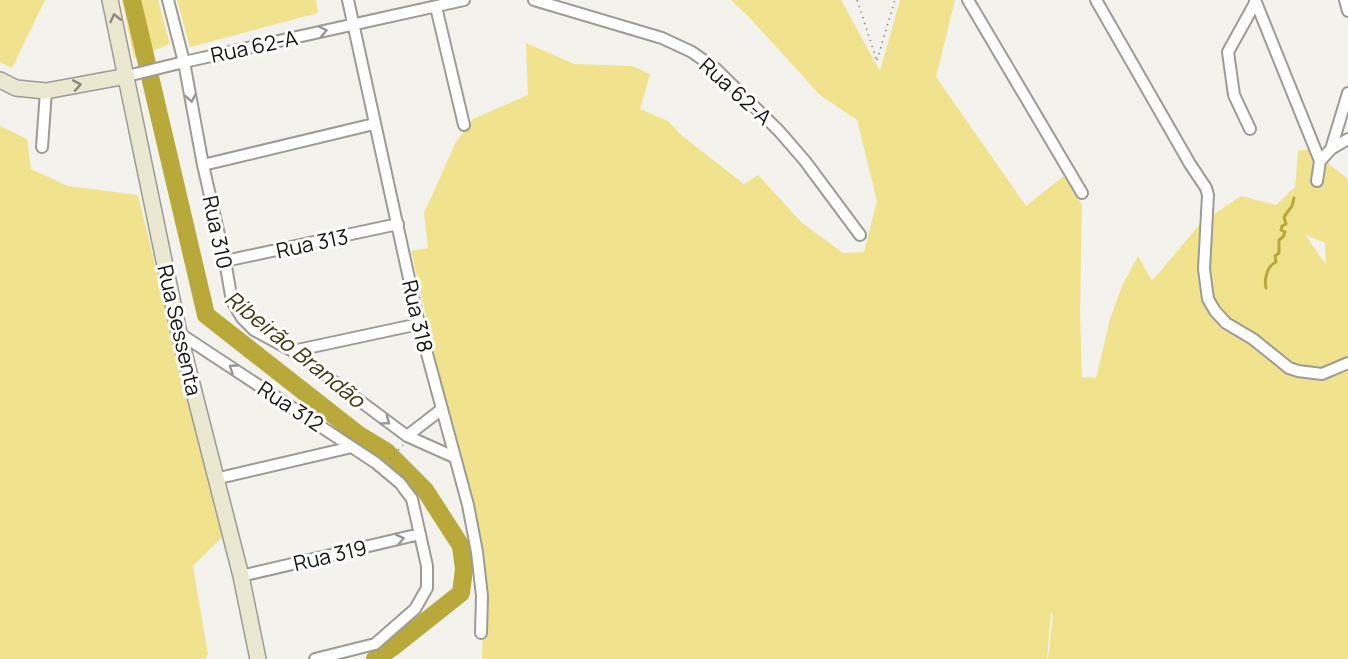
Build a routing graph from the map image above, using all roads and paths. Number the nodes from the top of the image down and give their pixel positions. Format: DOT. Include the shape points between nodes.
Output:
graph roads {
  1 [pos="110,0"];
  2 [pos="168,0"];
  3 [pos="348,0"];
  4 [pos="464,0"];
  5 [pos="534,0"];
  6 [pos="857,0"];
  7 [pos="895,0"];
  8 [pos="968,0"];
  9 [pos="1096,0"];
  10 [pos="1345,0"];
  11 [pos="1255,1"];
  12 [pos="436,6"];
  13 [pos="1348,11"];
  14 [pos="354,25"];
  15 [pos="184,62"];
  16 [pos="134,75"];
  17 [pos="0,80"];
  18 [pos="46,91"];
  19 [pos="1348,93"];
  20 [pos="374,124"];
  21 [pos="464,125"];
  22 [pos="1250,129"];
  23 [pos="1348,139"];
  24 [pos="42,147"];
  25 [pos="1331,149"];
  26 [pos="1320,161"];
  27 [pos="203,165"];
  28 [pos="1317,181"];
  29 [pos="1082,193"];
  30 [pos="398,224"];
  31 [pos="860,235"];
  32 [pos="225,261"];
  33 [pos="419,324"];
  34 [pos="179,333"];
  35 [pos="293,351"];
  36 [pos="1348,363"];
  37 [pos="442,409"];
  38 [pos="405,440"];
  39 [pos="352,447"];
  40 [pos="454,457"];
  41 [pos="391,458"];
  42 [pos="215,479"];
  43 [pos="420,534"];
  44 [pos="241,576"];
  45 [pos="481,633"];
  46 [pos="258,659"];
  47 [pos="315,659"];
  16 -- 1 [label="street, Rua Sessenta, one-way"];
  2 -- 15 [label="street, Rua 310"];
  3 -- 14 [label="street, Rua 318"];
  4 -- 12 [label="street, Rua 62-A"];
  5 -- 31 [label="street, Rua 62-A" via="662,38 716,69 779,131"];
  6 -- 7 [label="path" via="877,61"];
  8 -- 29 [label="street"];
  9 -- 36 [label="street" via="1206,188 1209,204 1204,269 1208,299 1215,312 1289,368 1322,374"];
  10 -- 13 [label="street"];
  11 -- 22 [label="street" via="1228,52 1234,95"];
  11 -- 26 [label="street"];
  12 -- 14 [label="street, Rua 62-A"];
  12 -- 21 [label="street"];
  15 -- 14 [label="street, Rua 62-A, one-way"];
  14 -- 20 [label="street, Rua 318"];
  15 -- 16 [label="street, Rua 62-A"];
  15 -- 27 [label="street, Rua 310, one-way"];
  18 -- 16 [label="street, one-way"];
  16 -- 34 [label="street, Rua Sessenta"];
  17 -- 18 [label="street" via="16,88"];
  18 -- 24 [label="street"];
  19 -- 25 [label="street"];
  20 -- 27 [label="street"];
  20 -- 30 [label="street, Rua 318"];
  23 -- 25 [label="street"];
  25 -- 26 [label="street"];
  26 -- 28 [label="street"];
  27 -- 32 [label="street, Rua 310"];
  30 -- 32 [label="street, Rua 313"];
  30 -- 33 [label="street, Rua 318"];
  32 -- 35 [label="street, Rua 310" via="232,301 242,318 254,330"];
  33 -- 35 [label="street"];
  33 -- 37 [label="street, Rua 318"];
  39 -- 34 [label="street, Rua 312, one-way"];
  34 -- 42 [label="street, Rua Sessenta"];
  35 -- 38 [label="street, Rua 310, one-way"];
  37 -- 38 [label="street"];
  37 -- 40 [label="street, Rua 318"];
  38 -- 40 [label="street, Rua 310"];
  38 -- 41 [label="path"];
  39 -- 42 [label="street"];
  39 -- 43 [label="street, Rua 312" via="400,483 412,499"];
  40 -- 45 [label="street, Rua 318" via="477,552"];
  42 -- 44 [label="street, Rua Sessenta"];
  44 -- 43 [label="street, Rua 319, one-way"];
  43 -- 47 [label="street" via="427,588 415,609 375,644"];
  44 -- 46 [label="street, Rua Sessenta"];
}
